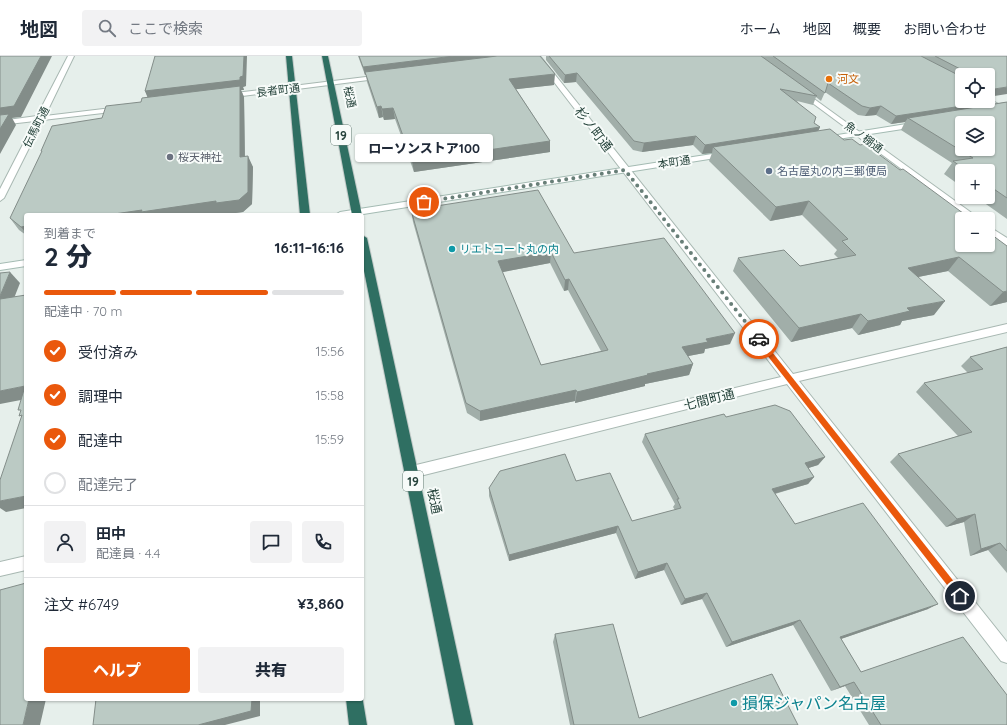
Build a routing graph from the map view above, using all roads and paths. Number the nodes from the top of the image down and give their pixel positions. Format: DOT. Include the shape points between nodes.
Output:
graph roads {
  1 [pos="71,56"];
  2 [pos="289,56"];
  3 [pos="324,56"];
  4 [pos="538,58"];
  5 [pos="389,76"];
  6 [pos="330,83"];
  7 [pos="292,88"];
  8 [pos="796,88"];
  9 [pos="222,96"];
  10 [pos="995,104"];
  11 [pos="131,107"];
  12 [pos="1006,110"];
  13 [pos="991,112"];
  14 [pos="40,118"];
  15 [pos="929,122"];
  16 [pos="0,123"];
  17 [pos="859,134"];
  18 [pos="819,140"];
  19 [pos="734,153"];
  20 [pos="625,170"];
  21 [pos="0,198"];
  22 [pos="965,212"];
  23 [pos="305,213"];
  24 [pos="357,213"];
  25 [pos="363,213"];
  26 [pos="995,234"];
  27 [pos="1007,243"];
  28 [pos="364,247"];
  29 [pos="24,263"];
  30 [pos="0,267"];
  31 [pos="1007,328"];
  32 [pos="790,379"];
  33 [pos="412,472"];
  34 [pos="24,563"];
  35 [pos="0,569"];
  36 [pos="1007,655"];
  37 [pos="355,701"];
  38 [pos="358,725"];
  39 [pos="464,725"];
  1 -- 14 [label="street, 伝馬町通"];
  2 -- 7 [label="highway"];
  3 -- 6 [label="highway, 桜通 / 19"];
  4 -- 20 [label="street, 杉ノ町通"];
  5 -- 6 [label="street, 長者町通"];
  6 -- 7 [label="street, 長者町通"];
  6 -- 24 [label="highway, 桜通 / 19"];
  7 -- 9 [label="street, 長者町通"];
  7 -- 23 [label="highway"];
  8 -- 17 [label="street, 魚ノ棚通"];
  10 -- 12 [label="street"];
  11 -- 14 [label="street"];
  12 -- 13 [label="street"];
  14 -- 16 [label="street"];
  14 -- 21 [label="street, 伝馬町通"];
  15 -- 17 [label="street"];
  17 -- 18 [label="street"];
  17 -- 22 [label="street, 魚ノ棚通"];
  19 -- 20 [label="street, 本町通"];
  20 -- 25 [label="street, 本町通"];
  20 -- 32 [label="street, 杉ノ町通"];
  26 -- 27 [label="street"];
  28 -- 33 [label="highway, 桜通 / 19"];
  29 -- 30 [label="street"];
  31 -- 32 [label="street, 七間町通"];
  32 -- 33 [label="street, 七間町通"];
  32 -- 36 [label="street, 杉ノ町通"];
  33 -- 39 [label="highway, 桜通 / 19"];
  34 -- 35 [label="street"];
  37 -- 38 [label="highway"];
}
